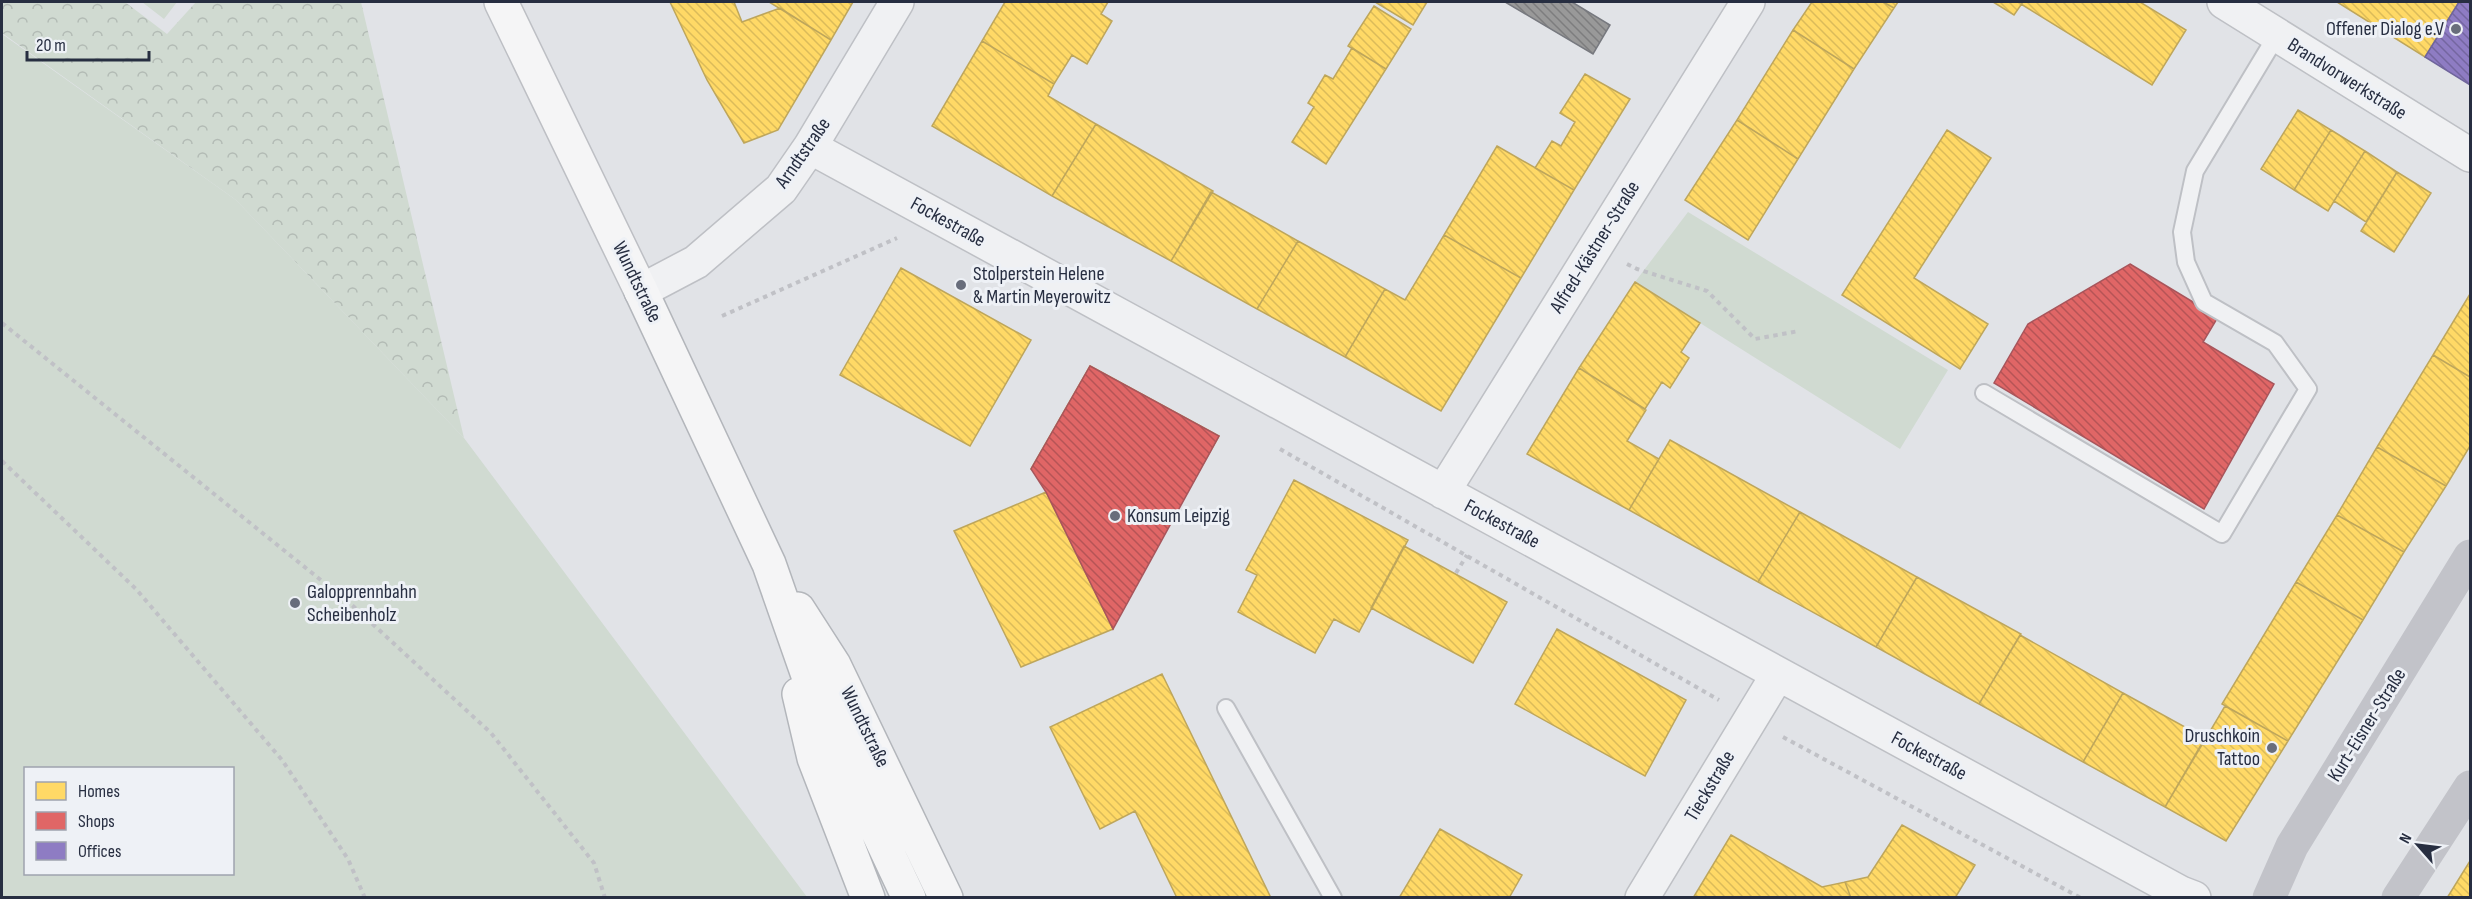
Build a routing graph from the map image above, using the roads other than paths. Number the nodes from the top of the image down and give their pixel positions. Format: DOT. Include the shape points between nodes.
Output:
graph roads {
  1 [pos="501,2"];
  2 [pos="897,2"];
  3 [pos="1748,2"];
  4 [pos="2224,2"];
  5 [pos="2277,35"];
  6 [pos="810,147"];
  7 [pos="2470,155"];
  8 [pos="641,291"];
  9 [pos="1984,393"];
  10 [pos="1443,492"];
  11 [pos="2470,556"];
  12 [pos="769,564"];
  13 [pos="1778,674"];
  14 [pos="1226,708"];
  15 [pos="2470,787"];
  16 [pos="940,883"];
  17 [pos="867,897"];
  18 [pos="909,897"];
  19 [pos="954,897"];
  20 [pos="1334,897"];
  21 [pos="1642,897"];
  22 [pos="2194,897"];
  23 [pos="2269,897"];
  24 [pos="2398,897"];
  1 -- 8 [label="main road, Wundtstraße"];
  2 -- 6 [label="street, Arndtstraße"];
  3 -- 10 [label="street, Alfred-Kästner-Straße"];
  4 -- 5 [label="street, Brandvorwerkstraße"];
  5 -- 7 [label="street, Brandvorwerkstraße"];
  5 -- 9 [label="lane" via="2195,171 2182,231 2186,262 2204,302 2275,343 2308,389 2222,534"];
  6 -- 8 [label="street, Arndtstraße" via="781,189 696,262"];
  6 -- 10 [label="street, Fockestraße"];
  8 -- 12 [label="main road, Wundtstraße"];
  10 -- 13 [label="street, Fockestraße"];
  11 -- 23 [label="main road, Kurt-Eisner-Straße" via="2292,846"];
  12 -- 16 [label="main road, Wundtstraße" via="834,665"];
  12 -- 17 [label="main road" via="814,758"];
  12 -- 18 [label="main road, Wundtstraße" via="810,681"];
  13 -- 21 [label="street, Tieckstraße"];
  13 -- 22 [label="street, Fockestraße"];
  14 -- 20 [label="lane"];
  15 -- 24 [label="main road"];
  16 -- 19 [label="main road, Wundtstraße"];
}
